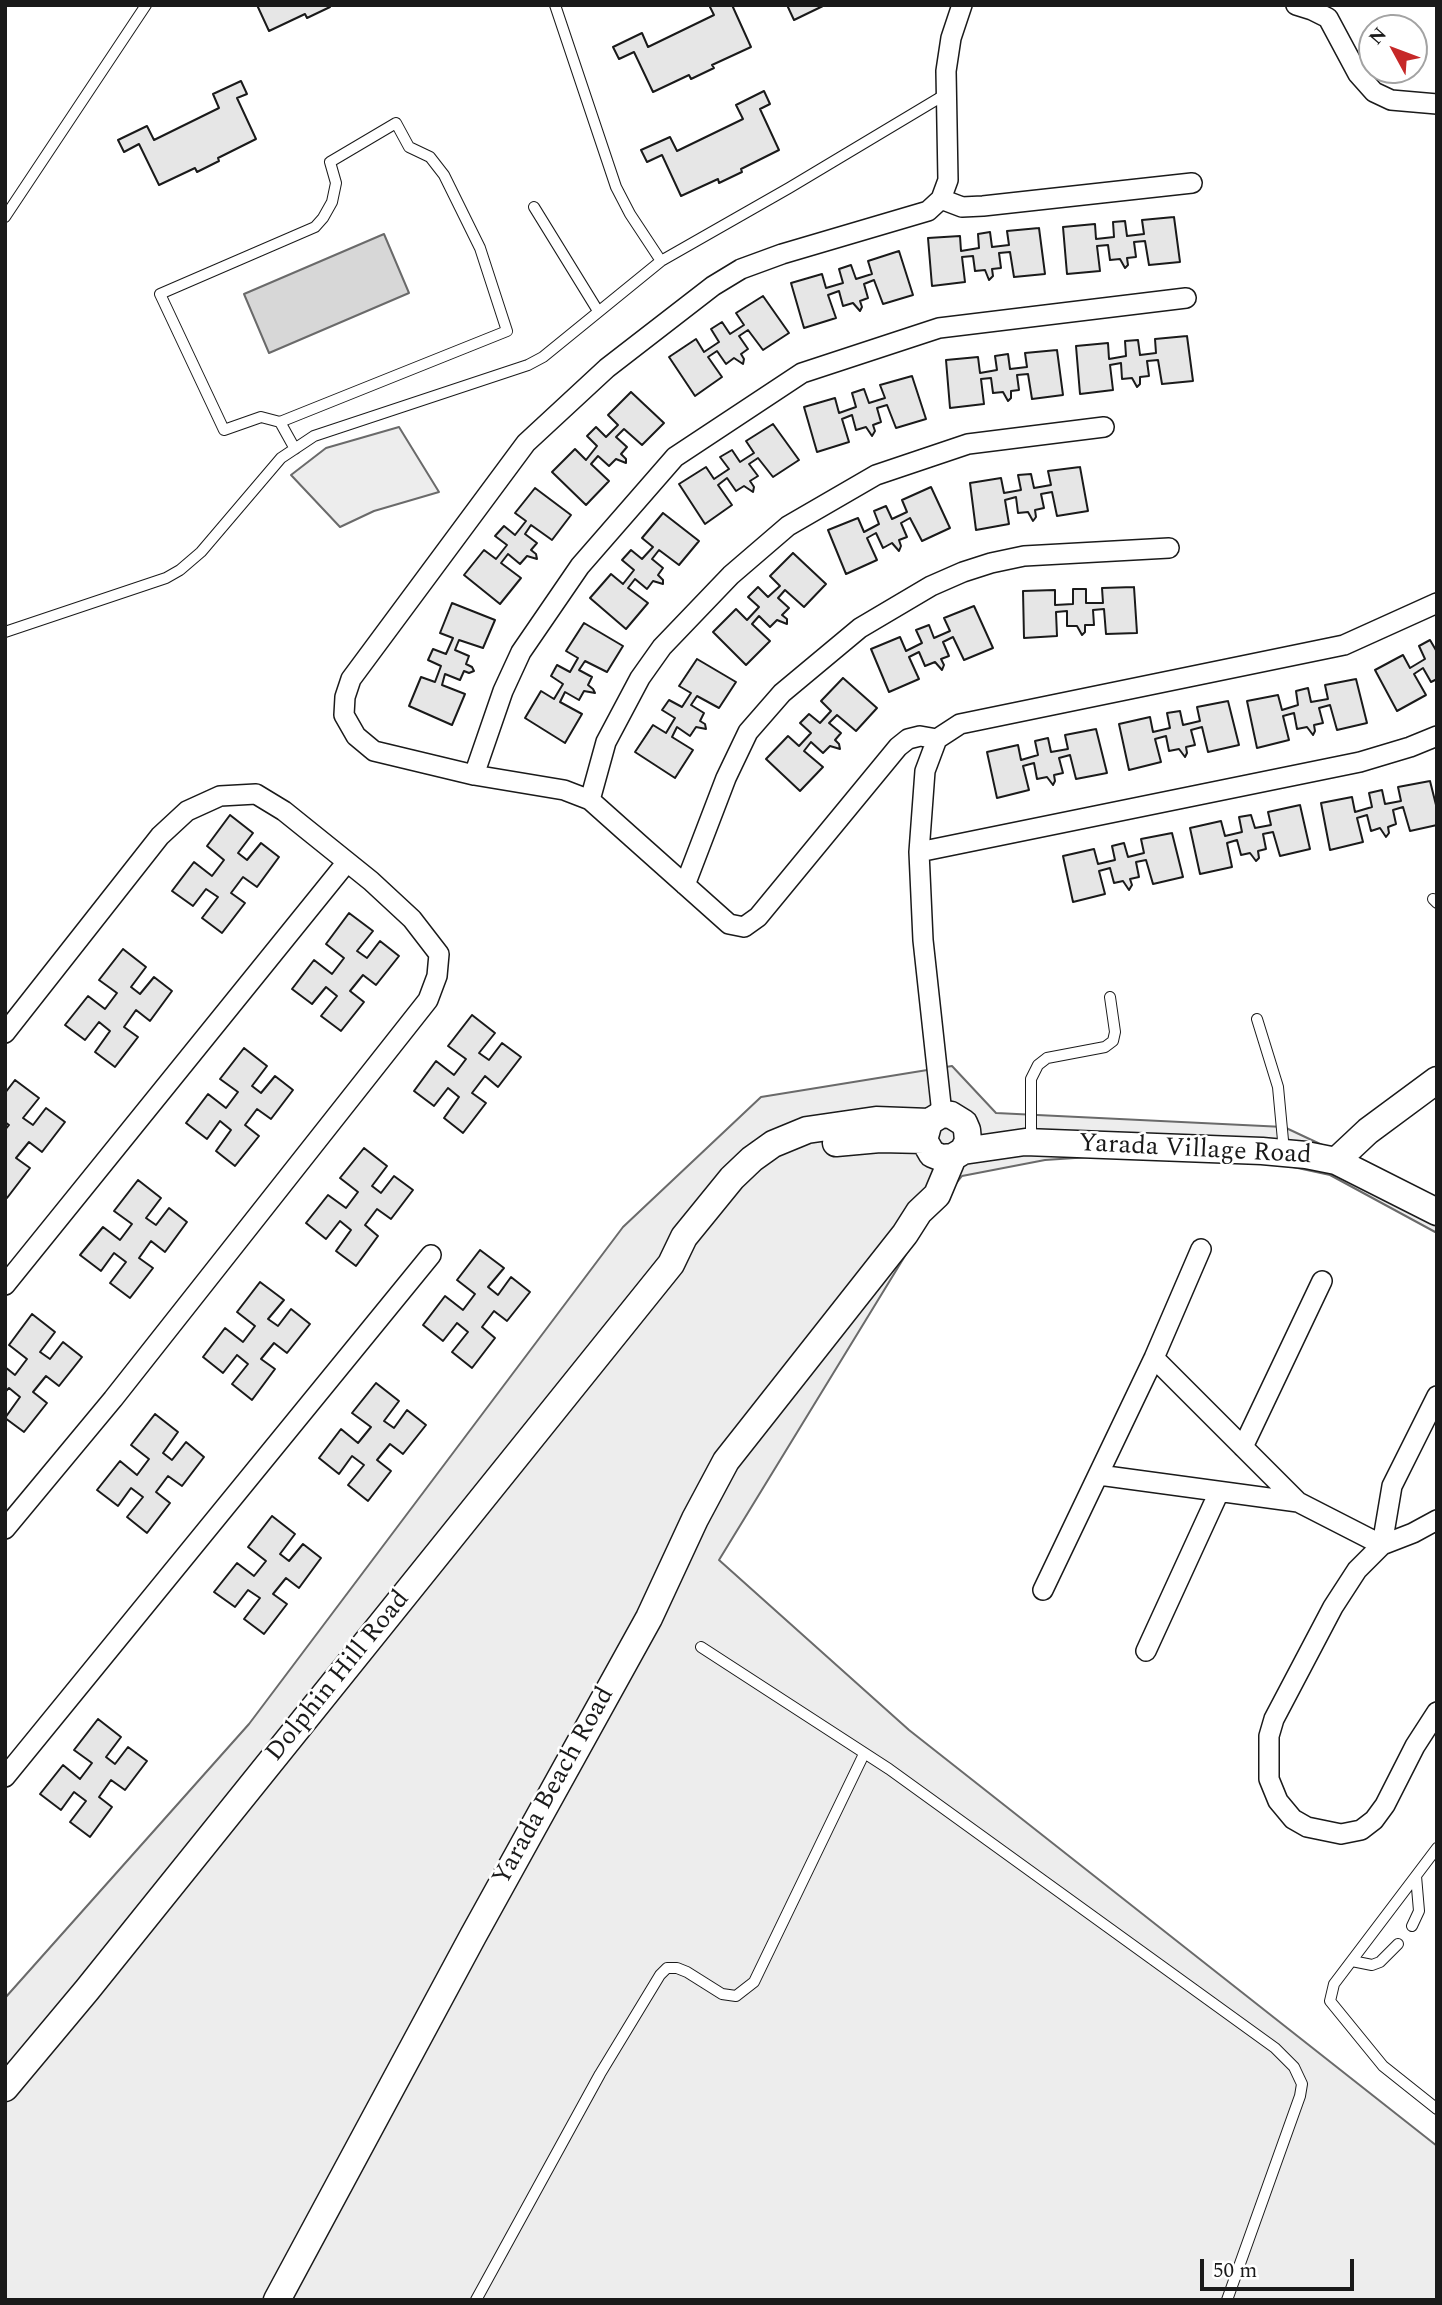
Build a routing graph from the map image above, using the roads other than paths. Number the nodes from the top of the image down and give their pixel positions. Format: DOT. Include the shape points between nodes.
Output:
graph roads {
  1 [pos="146,5"];
  2 [pos="555,5"];
  3 [pos="962,5"];
  4 [pos="1296,5"];
  5 [pos="1330,12"];
  6 [pos="946,94"];
  7 [pos="1437,104"];
  8 [pos="1192,183"];
  9 [pos="942,199"];
  10 [pos="534,207"];
  11 [pos="5,217"];
  12 [pos="661,261"];
  13 [pos="1186,298"];
  14 [pos="598,311"];
  15 [pos="280,422"];
  16 [pos="1104,427"];
  17 [pos="295,449"];
  18 [pos="1169,548"];
  19 [pos="1437,603"];
  20 [pos="5,632"];
  21 [pos="1437,736"];
  22 [pos="937,739"];
  23 [pos="474,775"];
  24 [pos="590,800"];
  25 [pos="919,852"];
  26 [pos="347,862"];
  27 [pos="685,885"];
  28 [pos="1110,997"];
  29 [pos="1257,1019"];
  30 [pos="5,1033"];
  31 [pos="1437,1080"];
  32 [pos="945,1138"];
  33 [pos="1028,1142"];
  34 [pos="1284,1153"];
  35 [pos="1336,1161"];
  36 [pos="1437,1212"];
  37 [pos="1200,1248"];
  38 [pos="431,1255"];
  39 [pos="1322,1281"];
  40 [pos="5,1285"];
  41 [pos="1154,1358"];
  42 [pos="1437,1396"];
  43 [pos="1244,1447"];
  44 [pos="1099,1475"];
  45 [pos="1219,1492"];
  46 [pos="1298,1502"];
  47 [pos="1437,1520"];
  48 [pos="5,1529"];
  49 [pos="1382,1545"];
  50 [pos="1043,1590"];
  51 [pos="701,1647"];
  52 [pos="1146,1651"];
  53 [pos="1437,1712"];
  54 [pos="864,1754"];
  55 [pos="5,1777"];
  56 [pos="1437,1848"];
  57 [pos="1416,1875"];
  58 [pos="1412,1926"];
  59 [pos="1398,1944"];
  60 [pos="1352,1961"];
  61 [pos="5,2088"];
  62 [pos="1437,2109"];
  63 [pos="276,2300"];
  64 [pos="476,2300"];
  65 [pos="1227,2300"];
  1 -- 11 [label="lane"];
  2 -- 12 [label="lane" via="616,187"];
  3 -- 6 [label="street" via="951,38"];
  4 -- 5 [label="street"];
  5 -- 7 [label="street" via="1359,75 1374,92 1391,100"];
  6 -- 9 [label="street" via="948,180"];
  6 -- 12 [label="lane"];
  8 -- 9 [label="street" via="983,206 962,207"];
  9 -- 23 [label="street" via="928,211 782,254 722,280 607,368 526,443 351,679 345,697 344,715 356,736 374,751"];
  10 -- 14 [label="lane"];
  12 -- 14 [label="lane"];
  13 -- 23 [label="street" via="939,328 802,373 675,457 580,566 521,652"];
  14 -- 17 [label="lane" via="543,358 528,365 314,436"];
  15 -- 15 [label="lane" via="507,331 480,248 444,175 430,157 410,147 396,124 330,162 336,183 332,202 315,227 160,294 224,430 261,417"];
  15 -- 17 [label="lane"];
  16 -- 24 [label="street" via="968,444 876,475 788,526 731,575 662,647 606,741"];
  17 -- 20 [label="lane" via="281,458 201,552 180,570"];
  18 -- 27 [label="street" via="1024,556 991,563 931,586 860,628 782,693 748,732"];
  19 -- 22 [label="street" via="1344,645 960,724"];
  21 -- 25 [label="street" via="1360,762"];
  22 -- 25 [label="street" via="925,771"];
  22 -- 27 [label="street" via="920,736 898,747 758,917 744,927 729,924"];
  23 -- 24 [label="street" via="542,785"];
  24 -- 27 [label="street"];
  25 -- 32 [label="street" via="923,940"];
  26 -- 30 [label="street" via="256,794 220,796 187,811 160,836"];
  26 -- 40 [label="street"];
  26 -- 48 [label="street" via="412,919 439,954 428,1000"];
  28 -- 33 [label="lane" via="1113,1041 1038,1065 1031,1079"];
  29 -- 34 [label="lane" via="1278,1087"];
  31 -- 35 [label="street"];
  32 -- 33 [label="street, Yarada Village Road"];
  32 -- 61 [label="street, Dolphin Hill Road" via="848,1140 781,1158 754,1178 697,1246 671,1264"];
  32 -- 63 [label="street, Yarada Beach Road" via="937,1195 919,1212 726,1461 649,1618"];
  33 -- 34 [label="street, Yarada Village Road"];
  34 -- 35 [label="street, Yarada Village Road"];
  35 -- 36 [label="street, Yarada Village Road"];
  37 -- 41 [label="street"];
  38 -- 55 [label="street"];
  39 -- 43 [label="street"];
  41 -- 43 [label="street"];
  41 -- 44 [label="street"];
  42 -- 49 [label="street" via="1392,1486"];
  43 -- 46 [label="street"];
  44 -- 45 [label="street"];
  44 -- 50 [label="street"];
  45 -- 46 [label="street"];
  45 -- 52 [label="street"];
  46 -- 49 [label="street"];
  47 -- 49 [label="street"];
  49 -- 53 [label="street" via="1357,1570 1333,1607 1274,1719 1269,1736 1269,1779 1278,1801 1307,1827 1341,1834 1361,1830 1385,1805"];
  51 -- 54 [label="lane"];
  54 -- 64 [label="lane" via="754,1982 736,1996 722,1994 677,1968 667,1968 660,1975"];
  54 -- 65 [label="lane" via="1275,2048 1298,2074 1300,2096"];
  56 -- 57 [label="lane"];
  57 -- 58 [label="lane" via="1419,1911"];
  57 -- 60 [label="lane"];
  59 -- 60 [label="lane" via="1372,1965"];
  60 -- 62 [label="lane" via="1331,1992 1333,2007 1382,2066"];
}
